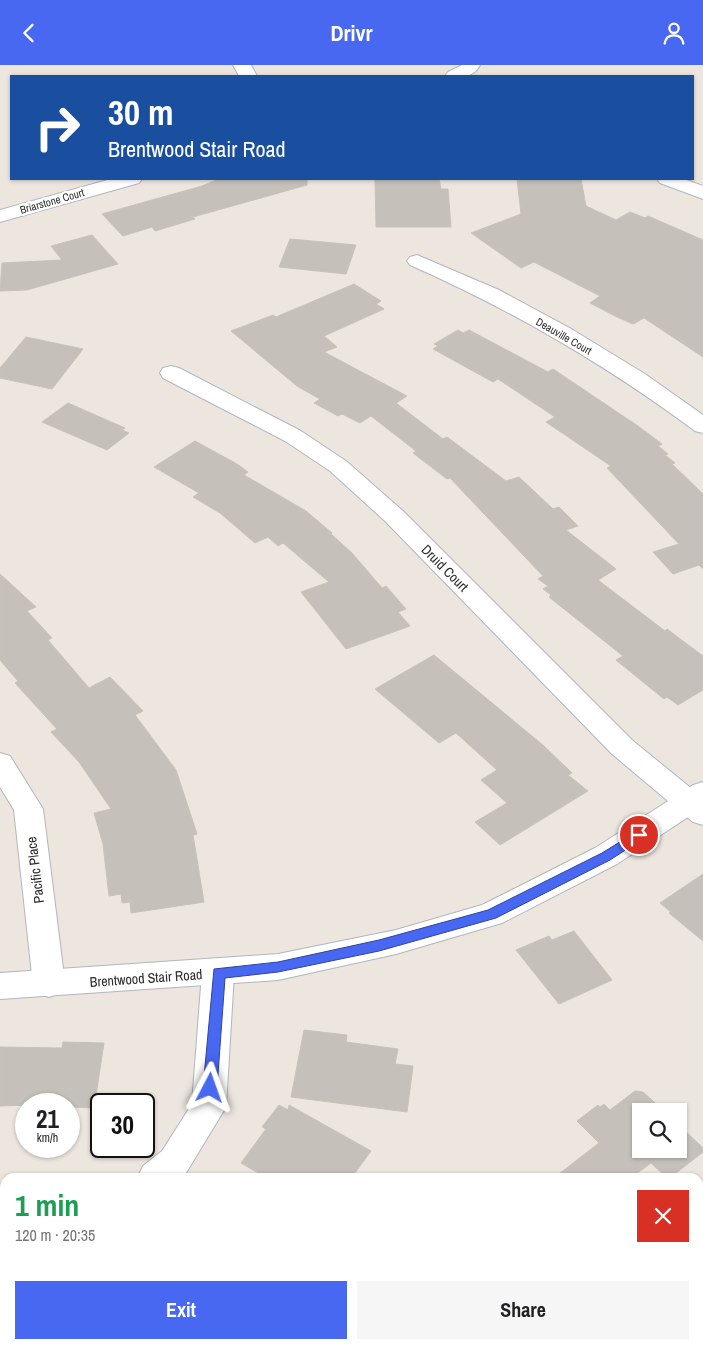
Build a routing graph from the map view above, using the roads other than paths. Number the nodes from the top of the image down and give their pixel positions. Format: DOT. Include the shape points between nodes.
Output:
graph roads {
  1 [pos="471,65"];
  2 [pos="456,75"];
  3 [pos="128,180"];
  4 [pos="670,180"];
  5 [pos="703,193"];
  6 [pos="0,216"];
  7 [pos="417,261"];
  8 [pos="171,373"];
  9 [pos="703,426"];
  10 [pos="0,763"];
  11 [pos="698,803"];
  12 [pos="218,973"];
  13 [pos="49,984"];
  14 [pos="0,986"];
  15 [pos="160,1173"];
  1 -- 2 [label="street"];
  3 -- 6 [label="street, Briarstone Court"];
  4 -- 5 [label="street"];
  7 -- 9 [label="street, Deauville Court" via="462,279 571,339 666,398"];
  8 -- 11 [label="street, Druid Court" via="293,436 338,466 394,516 622,747"];
  10 -- 13 [label="street, Pacific Place" via="28,809"];
  11 -- 12 [label="street, Brentwood Stair Road" via="606,856 491,914 396,942 296,963"];
  12 -- 13 [label="street, Brentwood Stair Road"];
  12 -- 15 [label="street" via="209,1107 174,1162"];
  13 -- 14 [label="street, Brentwood Stair Road"];
}
